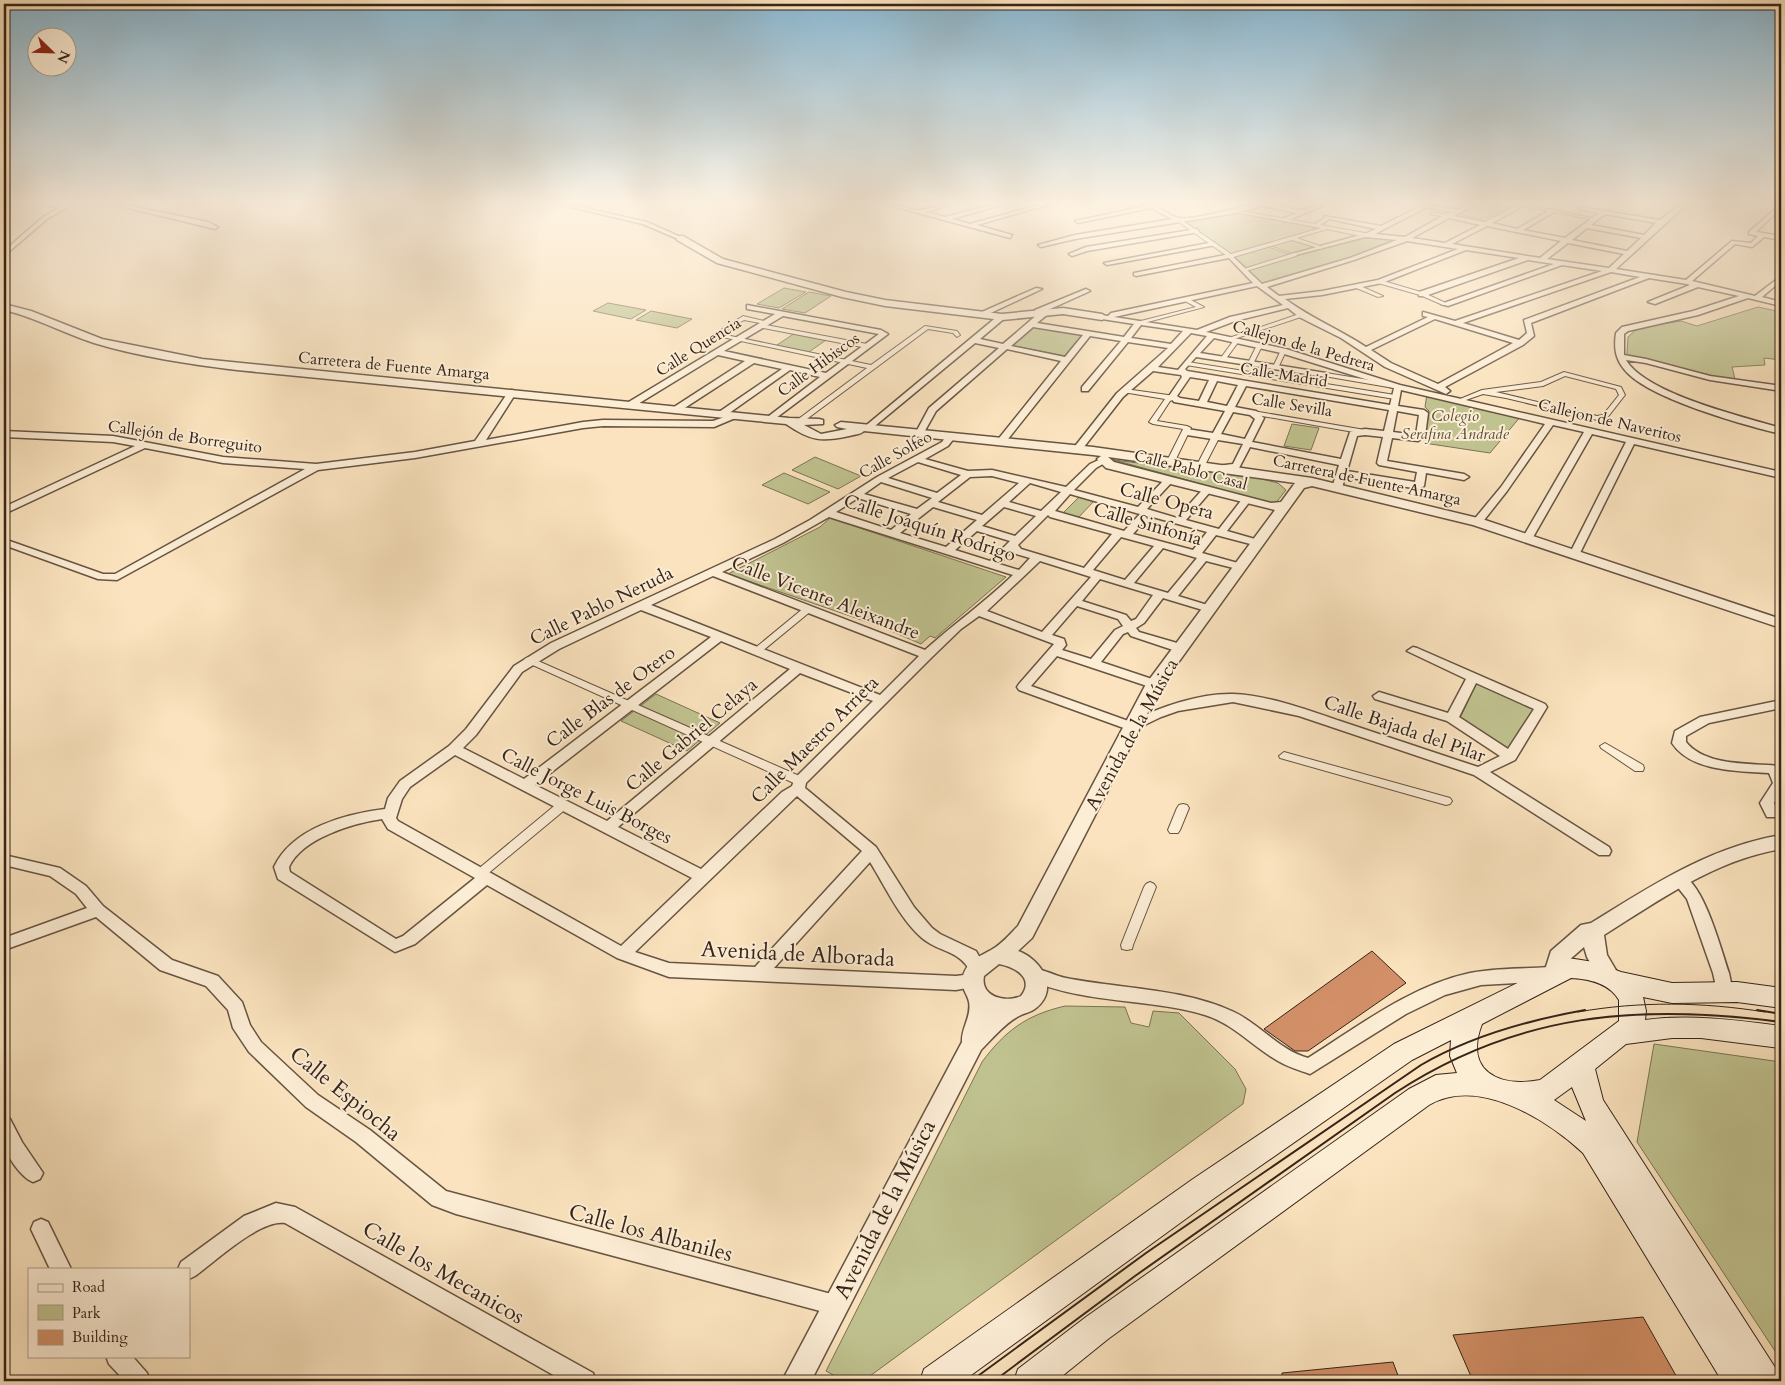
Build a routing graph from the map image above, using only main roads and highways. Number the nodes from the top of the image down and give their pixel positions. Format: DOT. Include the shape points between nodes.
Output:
graph roads {
  1 [pos="1613,979"];
  2 [pos="1781,998"];
  3 [pos="1472,1016"];
  4 [pos="1623,1034"];
  5 [pos="1781,1037"];
  6 [pos="1581,1065"];
  7 [pos="1498,1091"];
  8 [pos="936,1381"];
  9 [pos="1030,1381"];
  10 [pos="1740,1381"];
  11 [pos="1764,1381"];
  1 -- 2 [label="main road" via="1672,993 1737,992"];
  1 -- 3 [label="main road" via="1592,970 1568,968"];
  1 -- 4 [label="main road" via="1626,990 1634,1004 1631,1026"];
  3 -- 7 [label="main road" via="1462,1039 1462,1054 1477,1078"];
  3 -- 8 [label="main road" via="1403,1052 1203,1189"];
  4 -- 5 [label="main road" via="1672,1027 1701,1027"];
  4 -- 6 [label="main road"];
  6 -- 7 [label="main road" via="1546,1091 1532,1095"];
  6 -- 11 [label="main road" via="1592,1106"];
  7 -- 9 [label="main road" via="1472,1084 1454,1084 1436,1087 1419,1097 1097,1328"];
  7 -- 10 [label="main road" via="1554,1114 1593,1144"];
}
